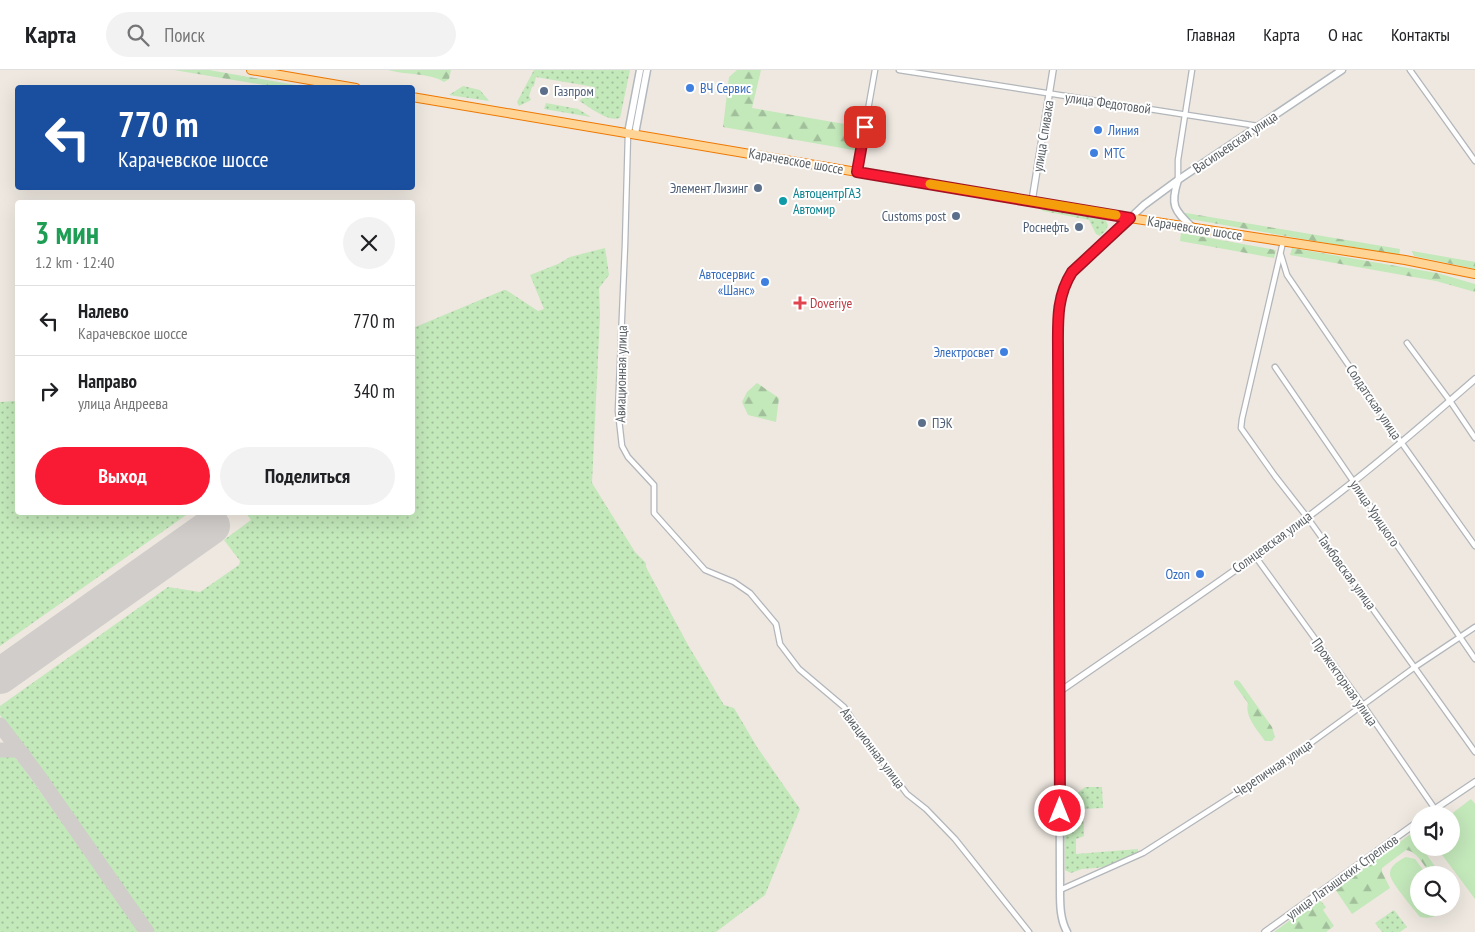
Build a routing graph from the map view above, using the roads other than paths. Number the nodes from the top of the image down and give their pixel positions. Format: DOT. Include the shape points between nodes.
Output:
graph roads {
  1 [pos="251,70"];
  2 [pos="640,70"];
  3 [pos="647,70"];
  4 [pos="875,70"];
  5 [pos="899,70"];
  6 [pos="1053,70"];
  7 [pos="1192,70"];
  8 [pos="1342,70"];
  9 [pos="1410,70"];
  10 [pos="338,85"];
  11 [pos="1050,94"];
  12 [pos="415,97"];
  13 [pos="1184,114"];
  14 [pos="1258,126"];
  15 [pos="632,133"];
  16 [pos="1475,162"];
  17 [pos="857,172"];
  18 [pos="1178,180"];
  19 [pos="1032,201"];
  20 [pos="1130,218"];
  21 [pos="1192,227"];
  22 [pos="1283,242"];
  23 [pos="1281,254"];
  24 [pos="1475,274"];
  25 [pos="1407,344"];
  26 [pos="1275,367"];
  27 [pos="1475,379"];
  28 [pos="1450,401"];
  29 [pos="1475,438"];
  30 [pos="1401,442"];
  31 [pos="1354,482"];
  32 [pos="1307,517"];
  33 [pos="1475,546"];
  34 [pos="1255,556"];
  35 [pos="1475,626"];
  36 [pos="1460,637"];
  37 [pos="1475,659"];
  38 [pos="1415,667"];
  39 [pos="1059,692"];
  40 [pos="1363,706"];
  41 [pos="1475,752"];
  42 [pos="1475,782"];
  43 [pos="1433,806"];
  44 [pos="1439,806"];
  45 [pos="1410,827"];
  46 [pos="1060,890"];
  47 [pos="1029,932"];
  48 [pos="1067,932"];
  49 [pos="1265,932"];
  1 -- 10 [label="highway"];
  2 -- 15 [label="main road"];
  3 -- 15 [label="main road"];
  4 -- 17 [label="street"];
  5 -- 11 [label="street, улица Федотовой"];
  6 -- 11 [label="street, улица Спивака"];
  7 -- 13 [label="street"];
  8 -- 14 [label="main road, Васильевская улица"];
  9 -- 16 [label="street"];
  11 -- 13 [label="street, улица Федотовой"];
  11 -- 19 [label="street, улица Спивака"];
  12 -- 15 [label="highway, Карачевское шоссе"];
  13 -- 14 [label="street, улица Федотовой"];
  13 -- 18 [label="street"];
  14 -- 18 [label="main road, Васильевская улица"];
  15 -- 17 [label="highway, Карачевское шоссе"];
  15 -- 47 [label="street, Авиационная улица" via="618,411 622,446 654,485 654,513 705,570 734,582 750,593 776,624 780,644 799,669 844,707 907,794 955,839"];
  17 -- 19 [label="highway, Карачевское шоссе"];
  18 -- 20 [label="main road, Васильевская улица"];
  18 -- 21 [label="main road" via="1174,205 1178,214"];
  19 -- 20 [label="highway, Карачевское шоссе"];
  20 -- 21 [label="highway, Карачевское шоссе"];
  20 -- 39 [label="main road" via="1072,272 1060,302"];
  21 -- 22 [label="highway, Карачевское шоссе"];
  22 -- 23 [label="street, Тамбовская улица"];
  22 -- 24 [label="highway, Карачевское шоссе"];
  23 -- 30 [label="street, Солдатская улица" via="1287,275"];
  23 -- 32 [label="street, Тамбовская улица" via="1242,428"];
  25 -- 28 [label="street"];
  26 -- 31 [label="street, улица Урицкого"];
  27 -- 28 [label="street, Солнцевская улица"];
  28 -- 29 [label="street"];
  28 -- 30 [label="street, Солнцевская улица"];
  30 -- 31 [label="street, Солнцевская улица"];
  30 -- 33 [label="street, Солдатская улица"];
  31 -- 32 [label="street, Солнцевская улица"];
  31 -- 36 [label="street, улица Урицкого"];
  32 -- 34 [label="street, Солнцевская улица"];
  32 -- 38 [label="street, Тамбовская улица"];
  34 -- 39 [label="street, Солнцевская улица"];
  34 -- 40 [label="street, Прожекторная улица"];
  35 -- 36 [label="street, Черепичная улица"];
  36 -- 37 [label="street, улица Урицкого"];
  36 -- 38 [label="street, Черепичная улица"];
  38 -- 40 [label="street, Черепичная улица"];
  38 -- 41 [label="street, Тамбовская улица"];
  39 -- 46 [label="main road"];
  40 -- 43 [label="street, Прожекторная улица"];
  40 -- 46 [label="street, Черепичная улица" via="1282,764 1143,853"];
  42 -- 44 [label="street"];
  45 -- 49 [label="street, улица Латышских Стрелков"];
  46 -- 48 [label="main road" via="1062,918"];
}
